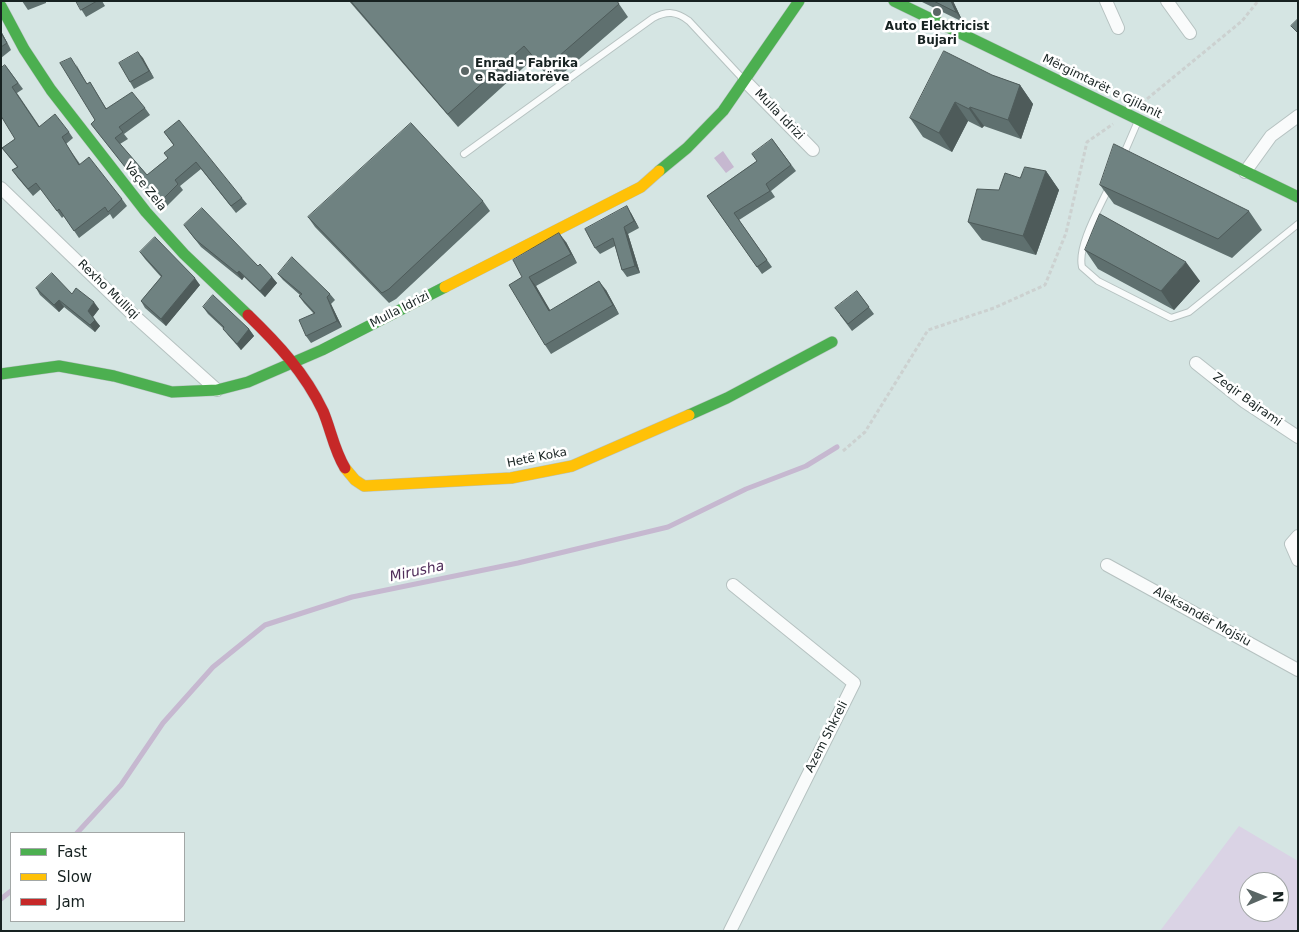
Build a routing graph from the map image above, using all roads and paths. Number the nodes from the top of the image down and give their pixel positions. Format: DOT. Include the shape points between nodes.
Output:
graph roads {
  1 [pos="799,1"];
  2 [pos="894,1"];
  3 [pos="1106,1"];
  4 [pos="1167,1"];
  5 [pos="1258,1"];
  6 [pos="1,6"];
  7 [pos="1118,28"];
  8 [pos="1190,33"];
  9 [pos="744,80"];
  10 [pos="1128,115"];
  11 [pos="1298,116"];
  12 [pos="1139,120"];
  13 [pos="813,150"];
  14 [pos="464,154"];
  15 [pos="1119,165"];
  16 [pos="1245,172"];
  17 [pos="1111,182"];
  18 [pos="1,188"];
  19 [pos="1298,197"];
  20 [pos="1298,224"];
  21 [pos="832,342"];
  22 [pos="294,362"];
  23 [pos="1196,362"];
  24 [pos="1,374"];
  25 [pos="217,390"];
  26 [pos="1298,437"];
  27 [pos="843,451"];
  28 [pos="1298,536"];
  29 [pos="1298,560"];
  30 [pos="1107,565"];
  31 [pos="733,585"];
  32 [pos="1298,670"];
  33 [pos="730,931"];
  1 -- 9 [label="street, Mulla Idrizi"];
  2 -- 10 [label="street, Mërgimtarët e Gjilanit"];
  3 -- 7 [label="street"];
  4 -- 8 [label="street"];
  5 -- 10 [label="path" via="1242,21"];
  6 -- 22 [label="street, Vaçe Zela" via="13,32 56,98 168,238 224,294 265,329"];
  9 -- 13 [label="street, Mulla Idrizi"];
  9 -- 14 [label="lane" via="689,21 679,14 665,13 646,22"];
  9 -- 22 [label="street, Mulla Idrizi" via="717,117 641,187"];
  10 -- 12 [label="street, Mërgimtarët e Gjilanit"];
  10 -- 27 [label="path" via="1086,142 1066,232 1045,285 994,308 928,330 865,432"];
  11 -- 16 [label="street" via="1272,136"];
  12 -- 15 [label="lane"];
  12 -- 16 [label="street, Mërgimtarët e Gjilanit"];
  16 -- 19 [label="street, Mërgimtarët e Gjilanit"];
  17 -- 20 [label="lane" via="1084,245 1082,267 1098,281 1166,317 1178,317 1189,312"];
  18 -- 25 [label="street, Rexho Mulliqi"];
  21 -- 22 [label="street, Hetë Koka" via="727,398 572,466 511,478 386,486 364,486 352,480 339,458 323,412"];
  22 -- 25 [label="street, Mulla Idrizi" via="248,382"];
  23 -- 26 [label="street, Zeqir Bajrami" via="1245,402"];
  24 -- 25 [label="street, Mulla Idrizi" via="60,366 172,392"];
  28 -- 29 [label="street" via="1291,544"];
  30 -- 32 [label="street, Aleksandër Mojsiu"];
  31 -- 33 [label="street, Azem Shkreli" via="854,683"];
}
